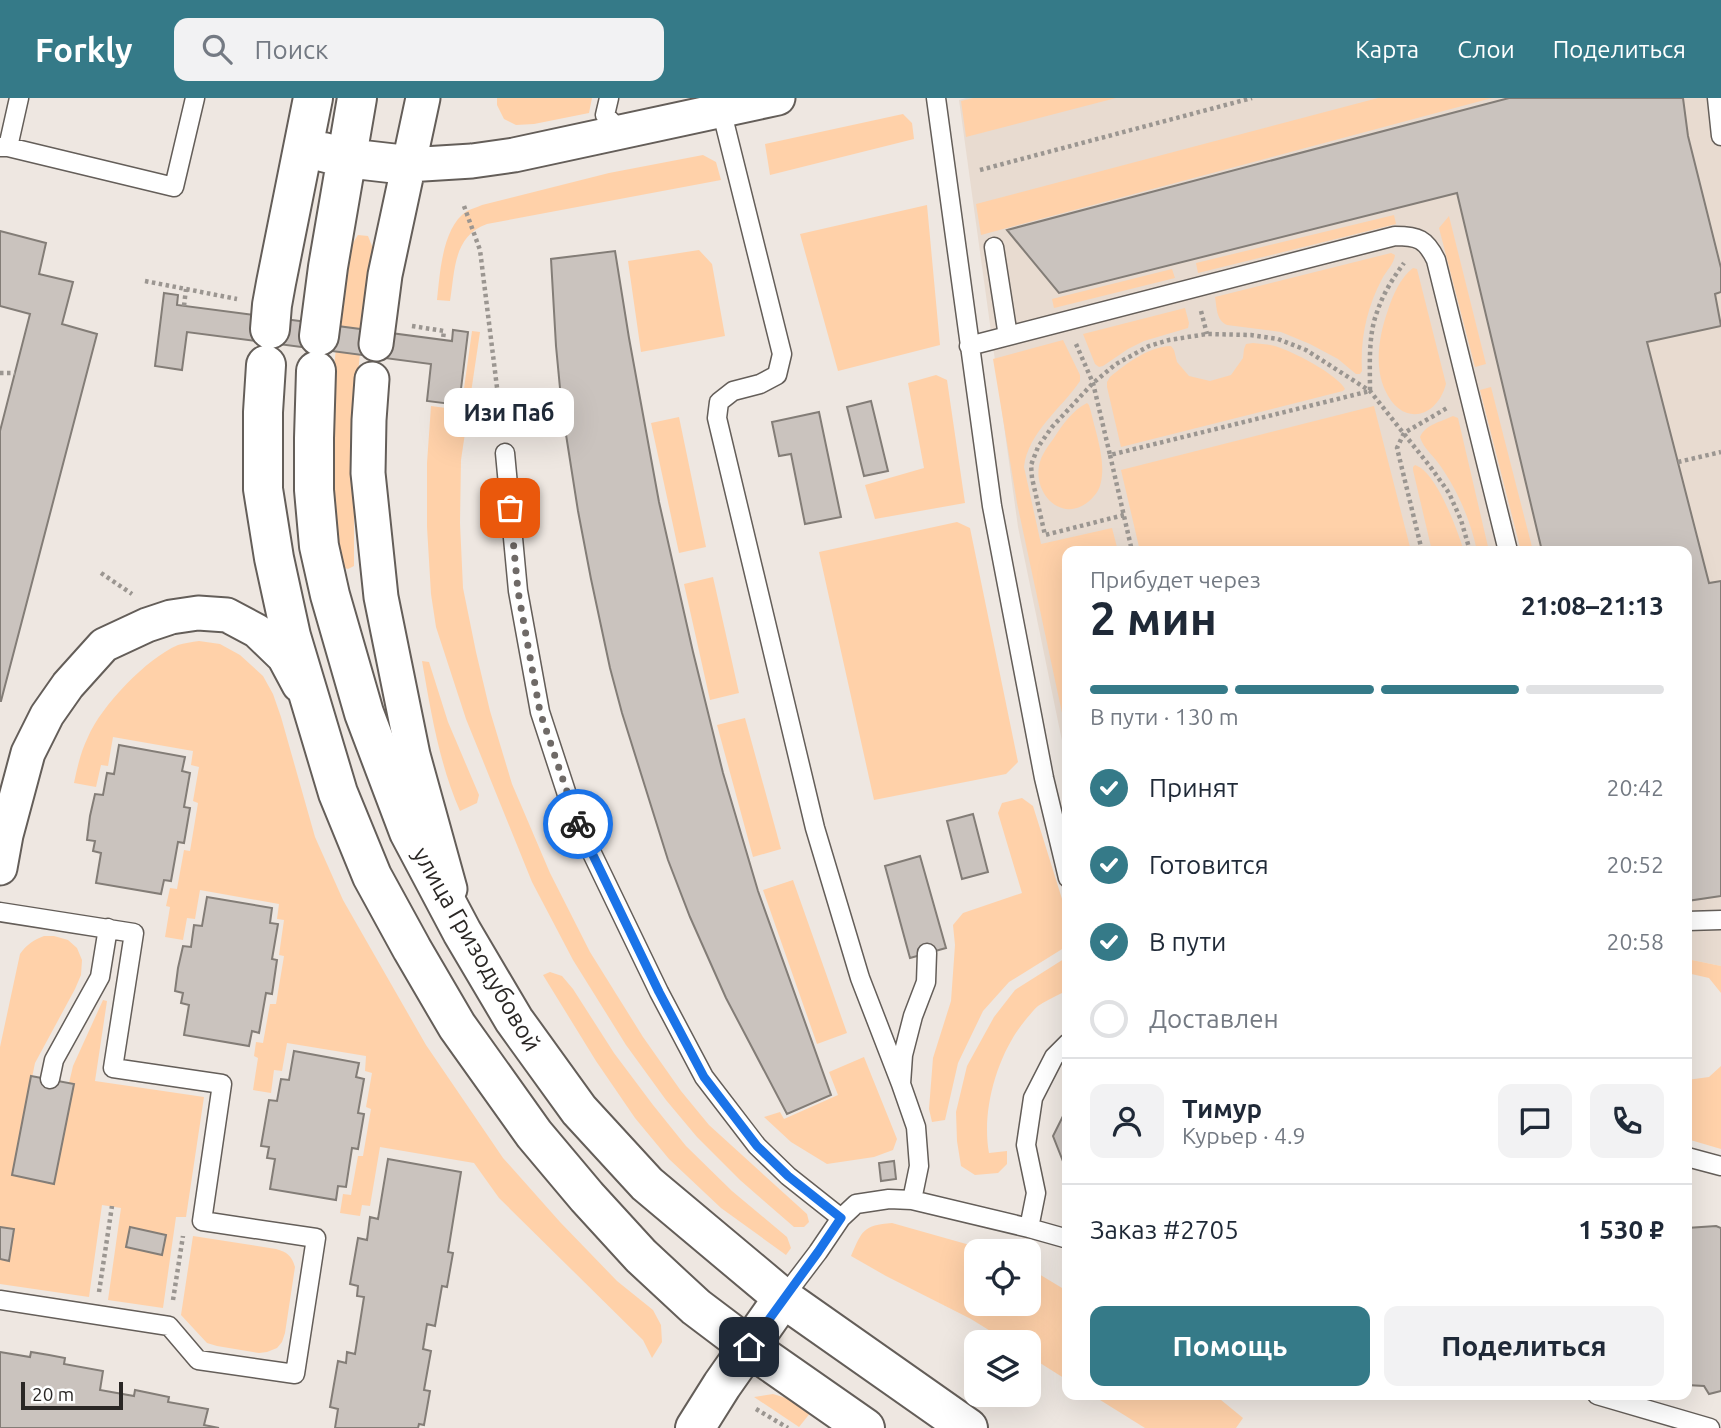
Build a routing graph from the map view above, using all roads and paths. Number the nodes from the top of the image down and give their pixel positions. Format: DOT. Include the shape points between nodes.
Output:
graph roads {
  1 [pos="19,98"];
  2 [pos="195,98"];
  3 [pos="313,98"];
  4 [pos="358,98"];
  5 [pos="423,98"];
  6 [pos="609,98"];
  7 [pos="778,98"];
  8 [pos="936,98"];
  9 [pos="1252,98"];
  10 [pos="1717,98"];
  11 [pos="720,104"];
  12 [pos="621,132"];
  13 [pos="1721,136"];
  14 [pos="4,147"];
  15 [pos="302,147"];
  16 [pos="346,158"];
  17 [pos="407,165"];
  18 [pos="980,170"];
  19 [pos="464,206"];
  20 [pos="1429,246"];
  21 [pos="994,247"];
  22 [pos="186,289"];
  23 [pos="184,306"];
  24 [pos="1066,321"];
  25 [pos="444,331"];
  26 [pos="1008,336"];
  27 [pos="443,339"];
  28 [pos="376,344"];
  29 [pos="969,346"];
  30 [pos="0,373"];
  31 [pos="15,373"];
  32 [pos="372,379"];
  33 [pos="1093,383"];
  34 [pos="1370,391"];
  35 [pos="1471,400"];
  36 [pos="1404,433"];
  37 [pos="1721,452"];
  38 [pos="505,453"];
  39 [pos="1110,455"];
  40 [pos="1678,462"];
  41 [pos="1124,515"];
  42 [pos="1131,546"];
  43 [pos="1421,546"];
  44 [pos="1469,546"];
  45 [pos="1507,546"];
  46 [pos="313,708"];
  47 [pos="3,834"];
  48 [pos="1062,853"];
  49 [pos="0,868"];
  50 [pos="0,912"];
  51 [pos="1721,920"];
  52 [pos="1692,921"];
  53 [pos="108,928"];
  54 [pos="462,932"];
  55 [pos="927,954"];
  56 [pos="1062,1049"];
  57 [pos="50,1079"];
  58 [pos="901,1084"];
  59 [pos="1692,1158"];
  60 [pos="1721,1166"];
  61 [pos="912,1200"];
  62 [pos="112,1206"];
  63 [pos="841,1218"];
  64 [pos="202,1221"];
  65 [pos="1029,1228"];
  66 [pos="1062,1237"];
  67 [pos="783,1298"];
  68 [pos="0,1300"];
  69 [pos="95,1314"];
  70 [pos="170,1326"];
  71 [pos="749,1347"];
  72 [pos="1614,1400"];
  73 [pos="756,1409"];
  74 [pos="695,1428"];
  75 [pos="788,1428"];
  76 [pos="864,1428"];
  77 [pos="968,1428"];
  78 [pos="1710,1428"];
  1 -- 14 [label="lane"];
  2 -- 14 [label="lane" via="174,187"];
  3 -- 15 [label="street, улица Гризодубовой"];
  4 -- 16 [label="street, улица Гризодубовой"];
  5 -- 17 [label="street"];
  6 -- 12 [label="lane" via="605,115"];
  7 -- 11 [label="street"];
  8 -- 29 [label="lane"];
  9 -- 18 [label="path"];
  10 -- 13 [label="lane"];
  11 -- 12 [label="street"];
  11 -- 58 [label="lane" via="782,354 777,375 733,391 719,402 717,418 815,828 860,978"];
  12 -- 17 [label="street" via="486,159"];
  15 -- 16 [label="street"];
  15 -- 46 [label="street, улица Гризодубовой" via="272,305 263,412 263,489 288,623"];
  16 -- 17 [label="street"];
  16 -- 54 [label="street, улица Гризодубовой" via="317,354 313,438 320,547 364,713 409,832"];
  17 -- 28 [label="street"];
  19 -- 38 [label="path" via="480,250"];
  20 -- 24 [label="lane" via="1414,236 1395,236"];
  20 -- 34 [label="path" via="1405,262 1376,314"];
  20 -- 35 [label="lane"];
  21 -- 26 [label="lane"];
  22 -- 23 [label="path"];
  24 -- 26 [label="lane"];
  24 -- 33 [label="path"];
  25 -- 27 [label="path"];
  26 -- 29 [label="lane"];
  29 -- 48 [label="lane" via="992,506"];
  30 -- 31 [label="path"];
  32 -- 54 [label="street" via="368,472 381,597 413,755"];
  33 -- 34 [label="path" via="1149,345 1207,334 1251,335 1306,350"];
  33 -- 39 [label="path"];
  33 -- 41 [label="path" via="1052,427 1031,465 1045,535"];
  34 -- 36 [label="path"];
  34 -- 39 [label="path"];
  35 -- 36 [label="path" via="1450,406"];
  35 -- 45 [label="lane"];
  36 -- 43 [label="path" via="1397,449"];
  36 -- 44 [label="path" via="1449,493"];
  37 -- 40 [label="path"];
  38 -- 63 [label="lane" via="518,591 537,699 574,816 704,1077 757,1146"];
  39 -- 41 [label="path"];
  41 -- 42 [label="path"];
  46 -- 47 [label="street" via="284,657 257,631 227,615 198,613 147,625 104,645 47,715 27,753"];
  46 -- 71 [label="street, улица Гризодубовой" via="338,793 372,876 457,1026 534,1134 587,1197 696,1307"];
  47 -- 49 [label="street"];
  50 -- 53 [label="lane"];
  51 -- 52 [label="lane"];
  53 -- 57 [label="lane" via="100,977 54,1060"];
  53 -- 64 [label="lane" via="134,933 113,1068 222,1084"];
  54 -- 67 [label="street, улица Гризодубовой" via="514,1020 579,1110 647,1184"];
  55 -- 58 [label="lane" via="926,982 903,1055"];
  56 -- 65 [label="lane" via="1033,1098 1026,1145 1036,1193"];
  58 -- 61 [label="lane" via="916,1127 919,1166"];
  59 -- 60 [label="lane"];
  61 -- 63 [label="lane" via="856,1204"];
  61 -- 65 [label="lane"];
  62 -- 69 [label="path"];
  63 -- 67 [label="lane"];
  64 -- 70 [label="path" via="184,1232"];
  64 -- 70 [label="lane" via="316,1238 295,1374 198,1360"];
  65 -- 66 [label="lane"];
  67 -- 71 [label="street"];
  67 -- 77 [label="street, улица Гризодубовой"];
  68 -- 69 [label="lane"];
  69 -- 70 [label="lane"];
  71 -- 74 [label="street"];
  71 -- 76 [label="street, улица Гризодубовой"];
  72 -- 78 [label="lane"];
  73 -- 75 [label="path"];
}
